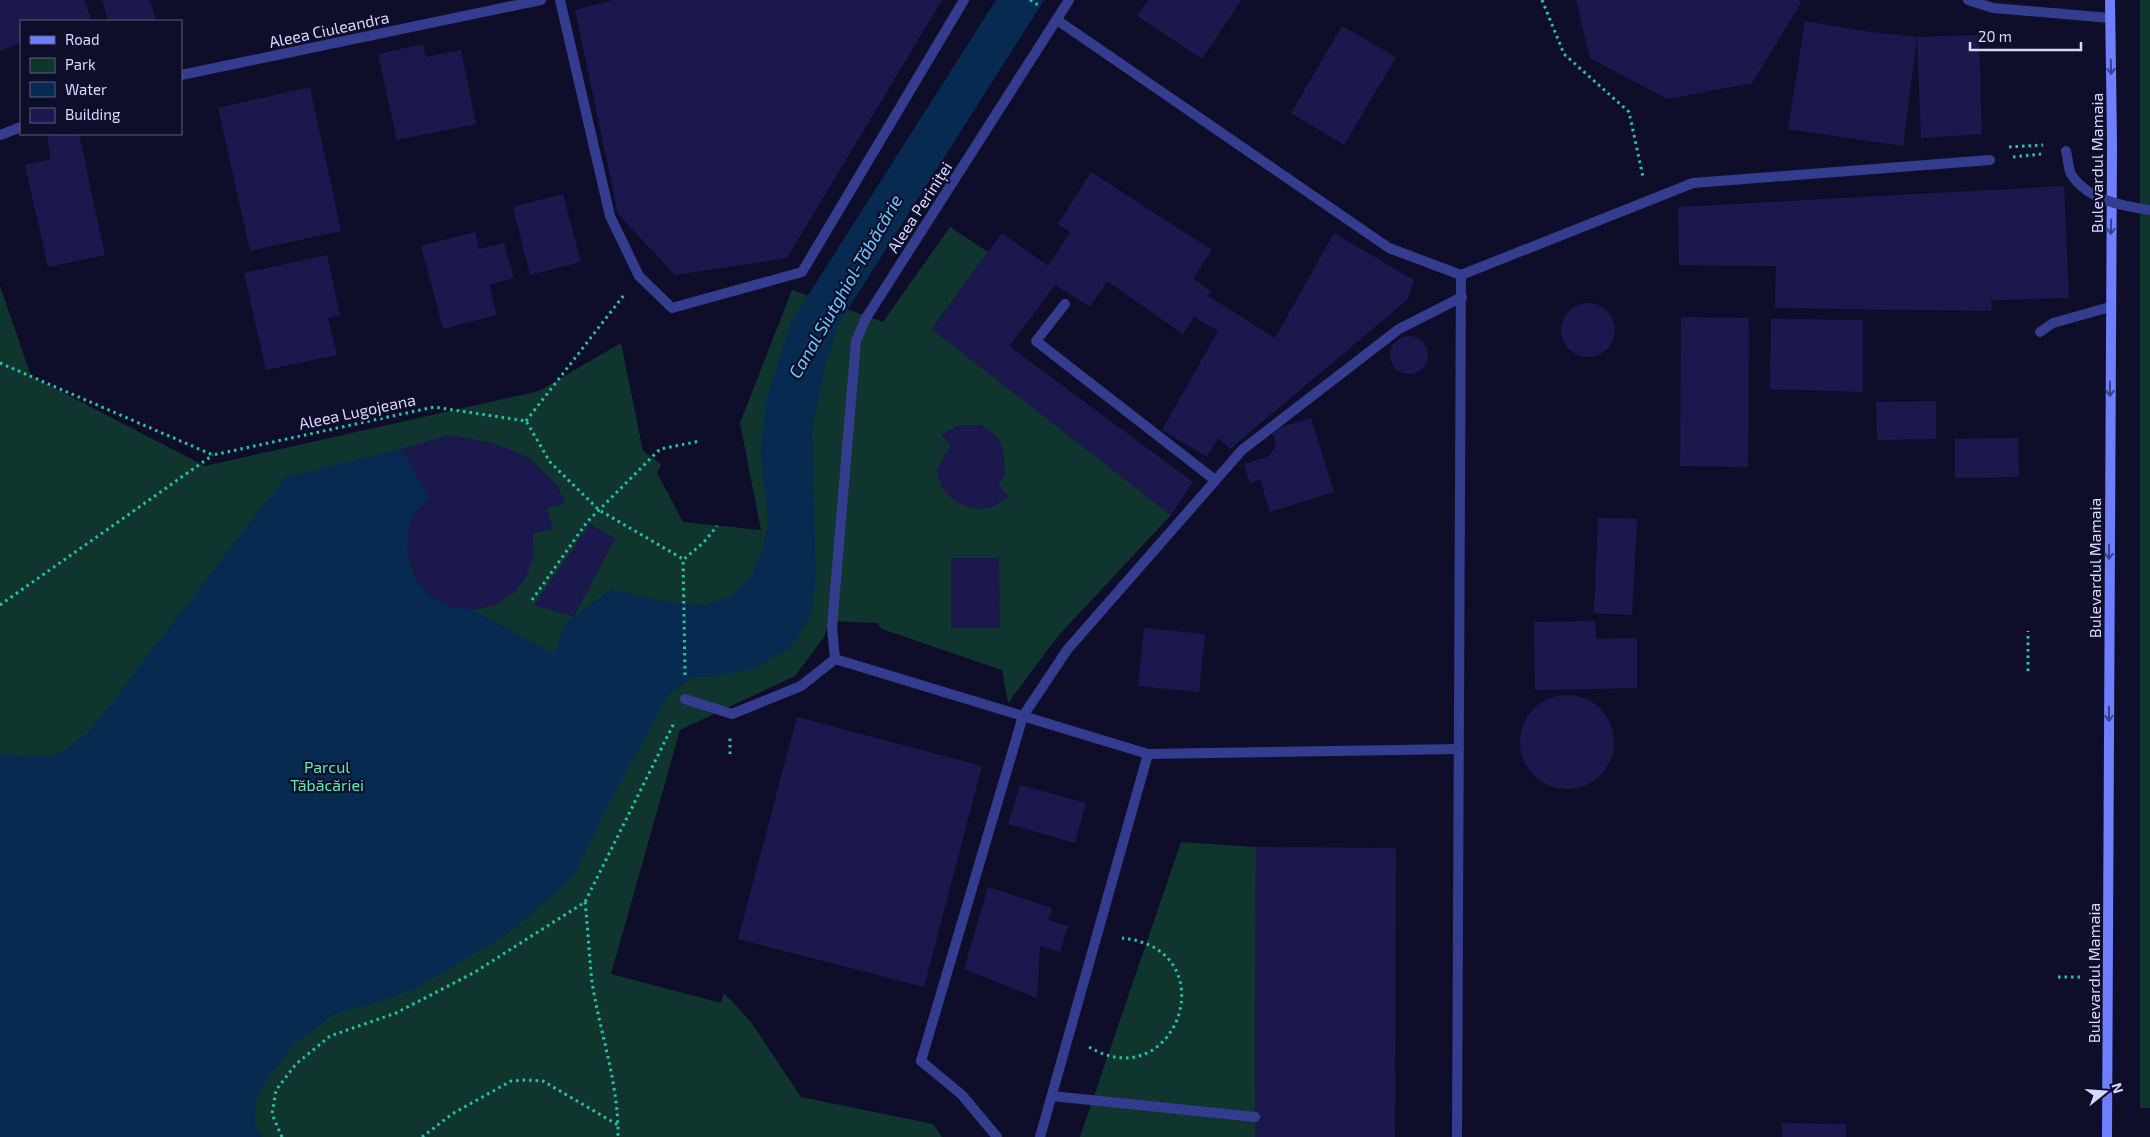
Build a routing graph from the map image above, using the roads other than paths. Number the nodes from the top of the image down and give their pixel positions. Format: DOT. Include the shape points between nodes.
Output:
graph roads {
  1 [pos="541,0"];
  2 [pos="560,0"];
  3 [pos="964,0"];
  4 [pos="1069,0"];
  5 [pos="1968,0"];
  6 [pos="2110,0"];
  7 [pos="2110,18"];
  8 [pos="1057,20"];
  9 [pos="182,75"];
  10 [pos="20,127"];
  11 [pos="0,135"];
  12 [pos="2066,151"];
  13 [pos="1990,160"];
  14 [pos="2150,210"];
  15 [pos="1461,275"];
  16 [pos="1462,297"];
  17 [pos="1066,304"];
  18 [pos="2110,307"];
  19 [pos="2040,332"];
  20 [pos="1215,480"];
  21 [pos="835,659"];
  22 [pos="685,700"];
  23 [pos="1023,716"];
  24 [pos="1459,749"];
  25 [pos="1148,754"];
  26 [pos="1052,1096"];
  27 [pos="1255,1117"];
  28 [pos="997,1137"];
  29 [pos="1040,1137"];
  30 [pos="1457,1137"];
  31 [pos="2107,1137"];
  1 -- 9 [label="street, Aleea Ciuleandra"];
  2 -- 3 [label="street" via="610,216 639,276 672,308 802,272"];
  4 -- 8 [label="street, Aleea Periniței"];
  5 -- 7 [label="street" via="1993,8"];
  6 -- 7 [label="main road, Bulevardul Mamaia"];
  7 -- 18 [label="main road, Bulevardul Mamaia, one-way"];
  8 -- 15 [label="street" via="1389,248"];
  8 -- 21 [label="street, Aleea Periniței" via="866,318 856,341 832,627"];
  10 -- 11 [label="street"];
  12 -- 14 [label="street, bridge" via="2070,173 2087,192 2125,207"];
  13 -- 15 [label="street" via="1693,184"];
  15 -- 16 [label="street"];
  16 -- 20 [label="street" via="1399,329 1242,450"];
  16 -- 24 [label="street"];
  17 -- 20 [label="street" via="1036,341"];
  18 -- 19 [label="street" via="2053,323"];
  18 -- 31 [label="main road, Bulevardul Mamaia, one-way"];
  20 -- 23 [label="street" via="1066,650"];
  21 -- 22 [label="street" via="801,686 732,714"];
  21 -- 23 [label="street"];
  23 -- 25 [label="street"];
  23 -- 28 [label="street" via="921,1061 962,1096"];
  24 -- 25 [label="street"];
  24 -- 30 [label="street"];
  25 -- 26 [label="street"];
  26 -- 27 [label="street"];
  26 -- 29 [label="street"];
}
